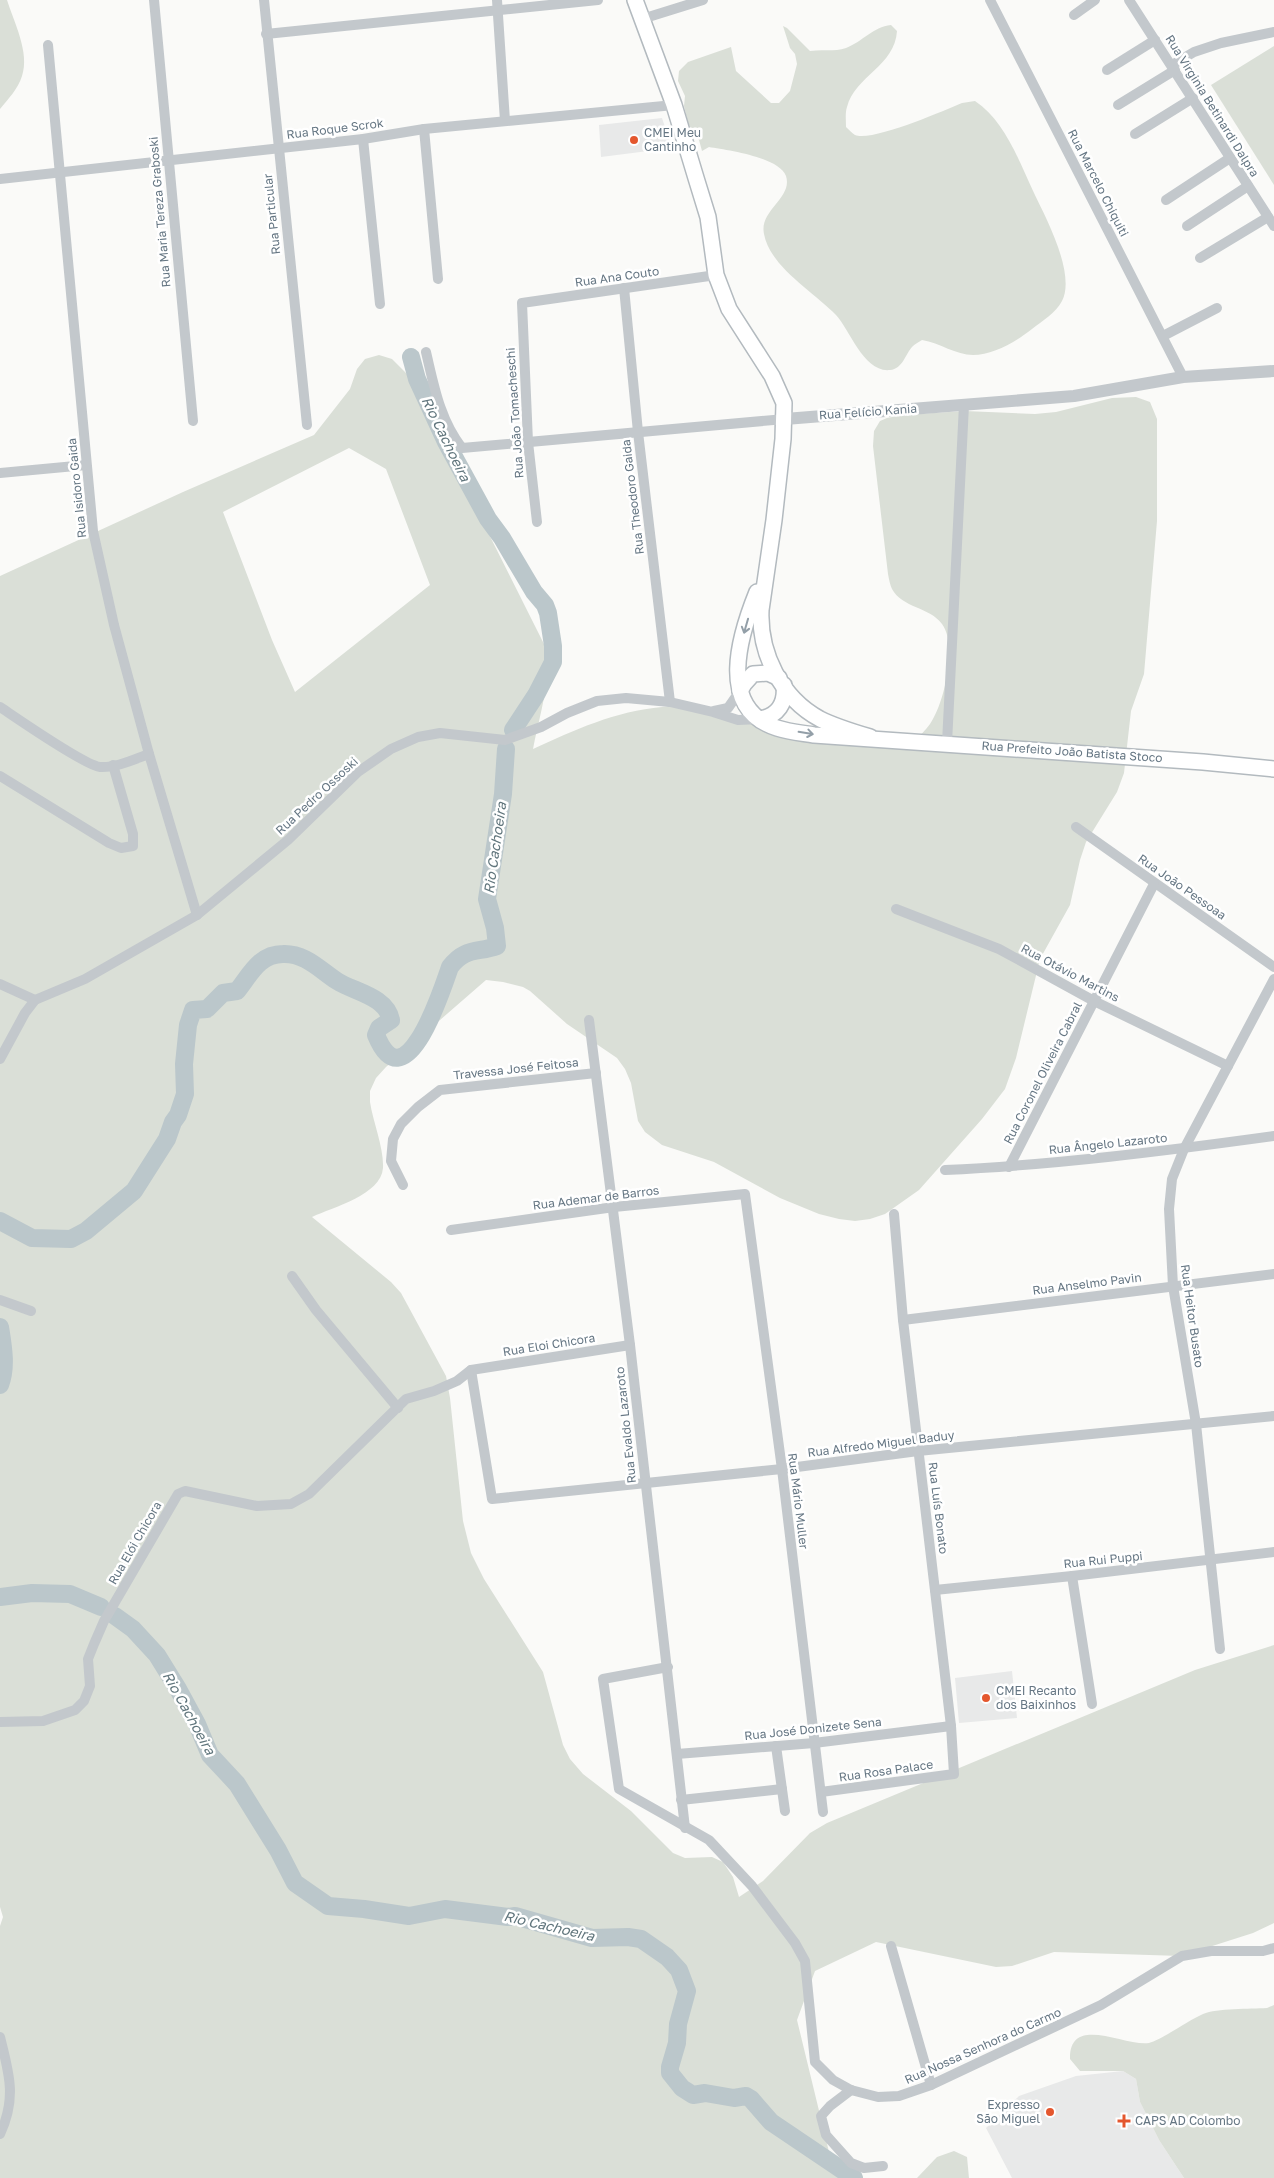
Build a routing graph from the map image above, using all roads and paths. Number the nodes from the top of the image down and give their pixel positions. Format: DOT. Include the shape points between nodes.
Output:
graph roads {
  1 [pos="154,0"];
  2 [pos="264,0"];
  3 [pos="496,0"];
  4 [pos="598,0"];
  5 [pos="635,0"];
  6 [pos="703,0"];
  7 [pos="990,0"];
  8 [pos="1095,0"];
  9 [pos="1130,0"];
  10 [pos="498,12"];
  11 [pos="1074,15"];
  12 [pos="642,18"];
  13 [pos="1274,32"];
  14 [pos="266,34"];
  15 [pos="1155,40"];
  16 [pos="48,45"];
  17 [pos="1174,67"];
  18 [pos="1107,70"];
  19 [pos="1193,98"];
  20 [pos="674,105"];
  21 [pos="1118,105"];
  22 [pos="505,121"];
  23 [pos="424,129"];
  24 [pos="1135,134"];
  25 [pos="363,139"];
  26 [pos="278,149"];
  27 [pos="1230,158"];
  28 [pos="168,161"];
  29 [pos="60,172"];
  30 [pos="0,179"];
  31 [pos="1248,186"];
  32 [pos="1166,200"];
  33 [pos="1268,216"];
  34 [pos="1187,226"];
  35 [pos="1274,226"];
  36 [pos="1200,258"];
  37 [pos="716,275"];
  38 [pos="438,279"];
  39 [pos="624,288"];
  40 [pos="522,303"];
  41 [pos="380,304"];
  42 [pos="1217,308"];
  43 [pos="1163,336"];
  44 [pos="426,352"];
  45 [pos="1274,371"];
  46 [pos="1184,377"];
  47 [pos="964,405"];
  48 [pos="785,419"];
  49 [pos="193,421"];
  50 [pos="307,425"];
  51 [pos="638,432"];
  52 [pos="528,442"];
  53 [pos="86,465"];
  54 [pos="0,473"];
  55 [pos="537,522"];
  56 [pos="768,564"];
  57 [pos="781,682"];
  58 [pos="740,691"];
  59 [pos="670,702"];
  60 [pos="0,707"];
  61 [pos="713,712"];
  62 [pos="760,719"];
  63 [pos="870,738"];
  64 [pos="947,743"];
  65 [pos="149,754"];
  66 [pos="113,765"];
  67 [pos="1274,769"];
  68 [pos="0,776"];
  69 [pos="1076,827"];
  70 [pos="1154,884"];
  71 [pos="896,909"];
  72 [pos="197,915"];
  73 [pos="1274,967"];
  74 [pos="1274,980"];
  75 [pos="0,984"];
  76 [pos="35,1000"];
  77 [pos="1094,1000"];
  78 [pos="589,1020"];
  79 [pos="0,1059"];
  80 [pos="1228,1066"];
  81 [pos="596,1073"];
  82 [pos="1274,1136"];
  83 [pos="1184,1149"];
  84 [pos="1009,1167"];
  85 [pos="945,1170"];
  86 [pos="403,1186"];
  87 [pos="745,1194"];
  88 [pos="614,1207"];
  89 [pos="894,1214"];
  90 [pos="451,1230"];
  91 [pos="1274,1274"];
  92 [pos="292,1276"];
  93 [pos="1173,1286"];
  94 [pos="0,1300"];
  95 [pos="31,1311"];
  96 [pos="903,1320"];
  97 [pos="630,1345"];
  98 [pos="471,1370"];
  99 [pos="398,1408"];
  100 [pos="1274,1416"];
  101 [pos="1196,1424"];
  102 [pos="918,1451"];
  103 [pos="782,1469"];
  104 [pos="645,1484"];
  105 [pos="1274,1552"];
  106 [pos="1211,1560"];
  107 [pos="1072,1576"];
  108 [pos="935,1590"];
  109 [pos="1220,1649"];
  110 [pos="668,1667"];
  111 [pos="1092,1704"];
  112 [pos="0,1722"];
  113 [pos="951,1726"];
  114 [pos="814,1743"];
  115 [pos="776,1746"];
  116 [pos="677,1754"];
  117 [pos="954,1774"];
  118 [pos="782,1789"];
  119 [pos="822,1792"];
  120 [pos="681,1800"];
  121 [pos="785,1811"];
  122 [pos="823,1812"];
  123 [pos="685,1828"];
  124 [pos="891,1946"];
  125 [pos="1274,1948"];
  126 [pos="0,2037"];
  127 [pos="931,2085"];
  128 [pos="851,2090"];
  129 [pos="0,2134"];
  130 [pos="883,2166"];
  1 -- 28 [label="street, Rua Maria Tereza Graboski"];
  2 -- 14 [label="street, Rua Particular"];
  3 -- 10 [label="street"];
  4 -- 10 [label="street"];
  5 -- 12 [label="main road, Rua Prefeito João Batista Stoco"];
  6 -- 12 [label="street"];
  7 -- 43 [label="street, Rua Marcelo Chiquiti"];
  8 -- 11 [label="street"];
  9 -- 15 [label="street, Rua Virginia Betinardi Dalpra"];
  10 -- 14 [label="street"];
  10 -- 22 [label="street"];
  12 -- 20 [label="main road, Rua Prefeito João Batista Stoco"];
  13 -- 17 [label="street" via="1194,52"];
  14 -- 26 [label="street, Rua Particular"];
  15 -- 17 [label="street, Rua Virginia Betinardi Dalpra"];
  15 -- 18 [label="street"];
  16 -- 29 [label="street, Rua Isidoro Gaida"];
  17 -- 19 [label="street, Rua Virginia Betinardi Dalpra"];
  17 -- 21 [label="street"];
  19 -- 24 [label="street"];
  19 -- 27 [label="street, Rua Virginia Betinardi Dalpra"];
  20 -- 22 [label="street, Rua Roque Scrok"];
  20 -- 37 [label="main road, Rua Prefeito João Batista Stoco" via="708,217"];
  22 -- 23 [label="street, Rua Roque Scrok"];
  23 -- 25 [label="street, Rua Roque Scrok"];
  23 -- 38 [label="street"];
  25 -- 26 [label="street, Rua Roque Scrok"];
  25 -- 41 [label="street"];
  26 -- 28 [label="street, Rua Roque Scrok"];
  26 -- 50 [label="street, Rua Particular"];
  27 -- 31 [label="street, Rua Virginia Betinardi Dalpra"];
  27 -- 32 [label="street"];
  28 -- 29 [label="street, Rua Roque Scrok"];
  28 -- 49 [label="street, Rua Maria Tereza Graboski"];
  29 -- 30 [label="street, Rua Roque Scrok"];
  29 -- 53 [label="street, Rua Isidoro Gaida"];
  31 -- 33 [label="street, Rua Virginia Betinardi Dalpra"];
  31 -- 34 [label="street"];
  33 -- 35 [label="street, Rua Virginia Betinardi Dalpra"];
  33 -- 36 [label="street"];
  37 -- 39 [label="street, Rua Ana Couto"];
  37 -- 48 [label="main road, Rua Prefeito João Batista Stoco" via="734,318 780,392"];
  39 -- 40 [label="street, Rua Ana Couto"];
  39 -- 51 [label="street, Rua Theodoro Gaida"];
  40 -- 52 [label="street, Rua João Tomacheschi"];
  42 -- 43 [label="street"];
  43 -- 46 [label="street, Rua Marcelo Chiquiti"];
  44 -- 52 [label="street, Rua Felício Kania" via="439,407 462,448"];
  45 -- 46 [label="street, Rua Felício Kania"];
  46 -- 47 [label="street, Rua Felício Kania" via="1074,396"];
  47 -- 48 [label="street, Rua Felício Kania"];
  47 -- 64 [label="street"];
  48 -- 51 [label="street, Rua Felício Kania"];
  48 -- 56 [label="main road, Rua Prefeito João Batista Stoco"];
  51 -- 52 [label="street, Rua Felício Kania"];
  51 -- 59 [label="street, Rua Theodoro Gaida"];
  52 -- 55 [label="street, Rua João Tomacheschi"];
  53 -- 54 [label="street"];
  53 -- 65 [label="street, Rua Isidoro Gaida" via="93,531 114,625"];
  56 -- 57 [label="main road, Rua Prefeito João Batista Stoco" via="760,624 765,651"];
  56 -- 58 [label="main road, Rua Prefeito João Batista Stoco, one-way" via="753,601 739,653"];
  57 -- 58 [label="main road" via="768,673 753,674"];
  57 -- 62 [label="main road" via="785,694 781,708"];
  57 -- 63 [label="main road, Rua Prefeito João Batista Stoco" via="802,706 819,718"];
  58 -- 61 [label="street" via="728,708"];
  58 -- 62 [label="main road, Rua Prefeito João Batista Stoco" via="747,706"];
  59 -- 61 [label="street, Rua Pedro Ossoski"];
  59 -- 72 [label="street, Rua Pedro Ossoski" via="626,698 597,700 510,739 440,732 391,749 358,772 288,840"];
  60 -- 66 [label="street" via="81,758 100,767"];
  61 -- 62 [label="street, Rua Pedro Ossoski" via="738,720"];
  62 -- 63 [label="main road, Rua Prefeito João Batista Stoco, one-way" via="784,730"];
  63 -- 64 [label="main road, Rua Prefeito João Batista Stoco"];
  64 -- 67 [label="main road, Rua Prefeito João Batista Stoco"];
  65 -- 66 [label="street"];
  65 -- 72 [label="street, Rua Isidoro Gaida"];
  66 -- 68 [label="street" via="133,834 133,846 121,848 109,843"];
  69 -- 70 [label="street, Rua João Pessoaa"];
  70 -- 73 [label="street, Rua João Pessoaa"];
  70 -- 77 [label="street, Rua Coronel Oliveira Cabral"];
  71 -- 77 [label="street, Rua Otávio Martins" via="999,949"];
  72 -- 76 [label="street, Rua Pedro Ossoski" via="85,979"];
  74 -- 80 [label="street, Rua Heitor Busato"];
  75 -- 76 [label="street"];
  76 -- 79 [label="street"];
  77 -- 80 [label="street, Rua Otávio Martins"];
  77 -- 84 [label="street, Rua Coronel Oliveira Cabral"];
  78 -- 81 [label="street, Rua Evaldo Lazaroto"];
  80 -- 83 [label="street, Rua Heitor Busato"];
  81 -- 86 [label="street, Travessa José Feitosa" via="440,1090 401,1124 393,1139 391,1161"];
  81 -- 88 [label="street, Rua Evaldo Lazaroto"];
  82 -- 83 [label="street, Rua Ângelo Lazaroto"];
  83 -- 84 [label="street, Rua Ângelo Lazaroto"];
  83 -- 93 [label="street, Rua Heitor Busato" via="1172,1179 1169,1209"];
  84 -- 85 [label="street, Rua Ângelo Lazaroto"];
  87 -- 88 [label="street, Rua Ademar de Barros"];
  87 -- 103 [label="street, Rua Mário Muller"];
  88 -- 90 [label="street, Rua Ademar de Barros"];
  88 -- 97 [label="street, Rua Evaldo Lazaroto"];
  89 -- 96 [label="street, Rua Luís Bonato"];
  91 -- 93 [label="street, Rua Anselmo Pavin"];
  92 -- 99 [label="street" via="316,1310"];
  93 -- 96 [label="street, Rua Anselmo Pavin"];
  93 -- 101 [label="street, Rua Heitor Busato"];
  94 -- 95 [label="street"];
  96 -- 102 [label="street, Rua Luís Bonato"];
  97 -- 98 [label="street, Rua Eloi Chicora"];
  97 -- 104 [label="street, Rua Evaldo Lazaroto"];
  98 -- 99 [label="street, Rua Elói Chicora" via="434,1391 406,1399"];
  98 -- 104 [label="street, Rua Alfredo Miguel Baduy" via="492,1499"];
  99 -- 112 [label="street, Rua Elói Chicora" via="309,1494 291,1504 258,1506 185,1491 178,1494 104,1621 88,1659 90,1686 84,1701 75,1710 43,1721"];
  100 -- 101 [label="street, Rua Alfredo Miguel Baduy"];
  101 -- 102 [label="street, Rua Alfredo Miguel Baduy"];
  101 -- 106 [label="street, Rua Heitor Busato"];
  102 -- 103 [label="street, Rua Alfredo Miguel Baduy"];
  102 -- 108 [label="street, Rua Luís Bonato"];
  103 -- 104 [label="street, Rua Alfredo Miguel Baduy"];
  103 -- 114 [label="street, Rua Mário Muller"];
  104 -- 110 [label="street, Rua Evaldo Lazaroto"];
  105 -- 106 [label="street, Rua Rui Puppi"];
  106 -- 107 [label="street, Rua Rui Puppi"];
  106 -- 109 [label="street, Rua Heitor Busato"];
  107 -- 108 [label="street, Rua Rui Puppi"];
  107 -- 111 [label="street"];
  108 -- 113 [label="street, Rua Luís Bonato"];
  110 -- 116 [label="street, Rua Evaldo Lazaroto"];
  110 -- 123 [label="street, Rua Nossa Senhora do Carmo" via="603,1679 618,1789"];
  113 -- 114 [label="street, Rua José Donizete Sena"];
  113 -- 117 [label="street, Rua Luís Bonato"];
  114 -- 115 [label="street, Rua José Donizete Sena"];
  114 -- 119 [label="street, Rua Mário Muller"];
  115 -- 116 [label="street, Rua José Donizete Sena"];
  115 -- 118 [label="street"];
  116 -- 120 [label="street, Rua Evaldo Lazaroto"];
  117 -- 119 [label="street, Rua Rosa Palace"];
  118 -- 120 [label="street"];
  118 -- 121 [label="street"];
  119 -- 122 [label="street, Rua Mário Muller"];
  120 -- 123 [label="street, Rua Evaldo Lazaroto"];
  123 -- 128 [label="street, Rua Nossa Senhora do Carmo" via="710,1840 752,1886 795,1943 805,1961 816,2062 833,2080"];
  124 -- 127 [label="street"];
  125 -- 127 [label="street, Rua Nossa Senhora do Carmo" via="1264,1951 1210,1950 1182,1956 1101,2005"];
  126 -- 129 [label="street" via="11,2081 10,2104"];
  127 -- 128 [label="street, Rua Nossa Senhora do Carmo" via="899,2096 878,2097"];
  128 -- 130 [label="street" via="821,2116 826,2135 851,2163 864,2168"];
}
